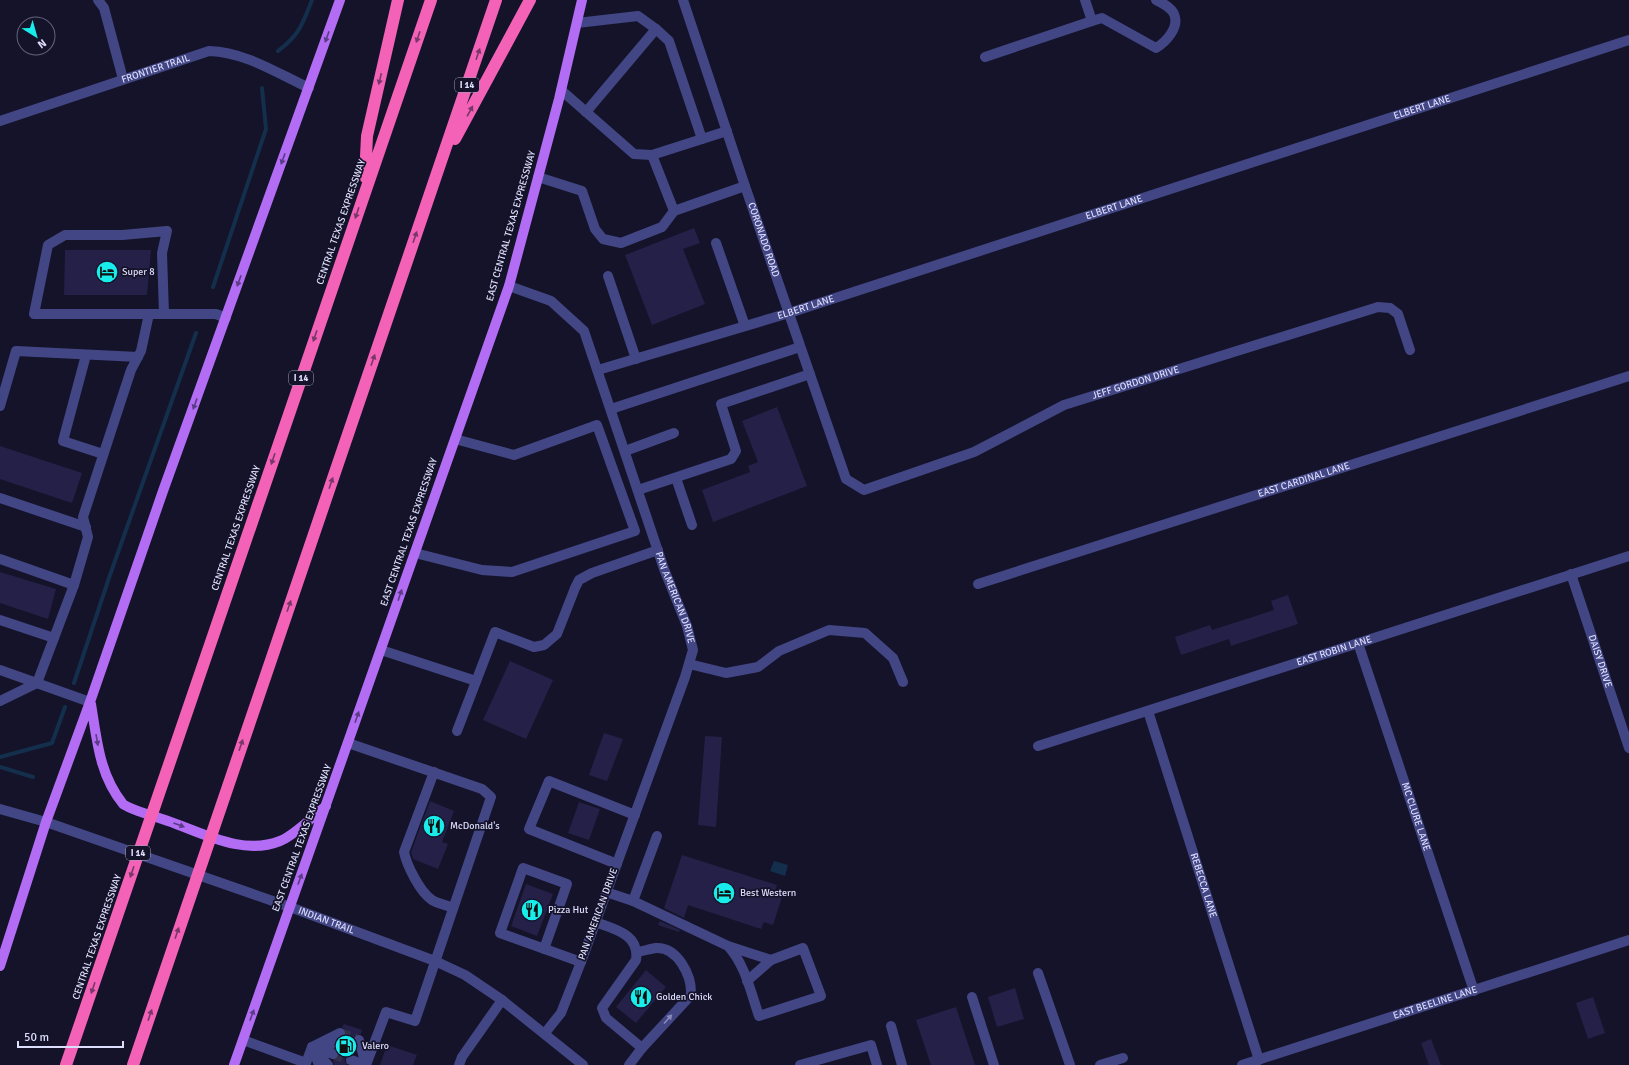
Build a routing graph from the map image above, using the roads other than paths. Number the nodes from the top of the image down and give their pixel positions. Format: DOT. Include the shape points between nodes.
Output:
graph roads {
  1 [pos="98,0"];
  2 [pos="340,0"];
  3 [pos="398,0"];
  4 [pos="431,0"];
  5 [pos="496,0"];
  6 [pos="530,0"];
  7 [pos="582,0"];
  8 [pos="684,0"];
  9 [pos="1085,0"];
  10 [pos="1156,0"];
  11 [pos="1092,21"];
  12 [pos="577,22"];
  13 [pos="656,29"];
  14 [pos="1629,40"];
  15 [pos="985,57"];
  16 [pos="123,79"];
  17 [pos="308,88"];
  18 [pos="561,90"];
  19 [pos="586,112"];
  20 [pos="0,121"];
  21 [pos="727,131"];
  22 [pos="702,139"];
  23 [pos="652,155"];
  24 [pos="438,170"];
  25 [pos="538,177"];
  26 [pos="745,186"];
  27 [pos="365,189"];
  28 [pos="674,211"];
  29 [pos="716,243"];
  30 [pos="608,276"];
  31 [pos="509,286"];
  32 [pos="789,313"];
  33 [pos="149,314"];
  34 [pos="164,314"];
  35 [pos="226,318"];
  36 [pos="745,326"];
  37 [pos="800,347"];
  38 [pos="1410,350"];
  39 [pos="86,355"];
  40 [pos="138,357"];
  41 [pos="636,358"];
  42 [pos="598,370"];
  43 [pos="810,374"];
  44 [pos="1629,376"];
  45 [pos="0,406"];
  46 [pos="611,409"];
  47 [pos="674,433"];
  48 [pos="455,439"];
  49 [pos="625,451"];
  50 [pos="103,454"];
  51 [pos="676,478"];
  52 [pos="846,479"];
  53 [pos="638,490"];
  54 [pos="0,498"];
  55 [pos="692,525"];
  56 [pos="86,527"];
  57 [pos="658,550"];
  58 [pos="415,553"];
  59 [pos="1629,556"];
  60 [pos="0,559"];
  61 [pos="1571,574"];
  62 [pos="978,584"];
  63 [pos="74,585"];
  64 [pos="0,620"];
  65 [pos="54,638"];
  66 [pos="1358,643"];
  67 [pos="381,650"];
  68 [pos="689,664"];
  69 [pos="0,670"];
  70 [pos="476,681"];
  71 [pos="903,682"];
  72 [pos="37,683"];
  73 [pos="0,701"];
  74 [pos="90,702"];
  75 [pos="1148,710"];
  76 [pos="457,731"];
  77 [pos="348,743"];
  78 [pos="1038,746"];
  79 [pos="1629,748"];
  80 [pos="434,772"];
  81 [pos="326,805"];
  82 [pos="0,809"];
  83 [pos="635,815"];
  84 [pos="46,822"];
  85 [pos="656,836"];
  86 [pos="617,864"];
  87 [pos="606,892"];
  88 [pos="633,901"];
  89 [pos="290,907"];
  90 [pos="453,908"];
  91 [pos="595,922"];
  92 [pos="1629,940"];
  93 [pos="728,946"];
  94 [pos="544,949"];
  95 [pos="637,952"];
  96 [pos="771,960"];
  97 [pos="435,961"];
  98 [pos="581,962"];
  99 [pos="0,966"];
  100 [pos="1038,973"];
  101 [pos="747,981"];
  102 [pos="1474,991"];
  103 [pos="972,997"];
  104 [pos="502,1000"];
  105 [pos="891,1026"];
  106 [pos="340,1033"];
  107 [pos="545,1033"];
  108 [pos="243,1040"];
  109 [pos="336,1043"];
  110 [pos="357,1044"];
  111 [pos="312,1047"];
  112 [pos="642,1048"];
  113 [pos="333,1054"];
  114 [pos="1123,1058"];
  115 [pos="351,1060"];
  116 [pos="1259,1060"];
  117 [pos="66,1065"];
  118 [pos="133,1065"];
  119 [pos="234,1065"];
  120 [pos="319,1065"];
  121 [pos="328,1065"];
  122 [pos="366,1065"];
  123 [pos="459,1065"];
  124 [pos="583,1065"];
  125 [pos="629,1065"];
  126 [pos="800,1065"];
  127 [pos="877,1065"];
  128 [pos="902,1065"];
  129 [pos="994,1065"];
  130 [pos="1070,1065"];
  131 [pos="1100,1065"];
  132 [pos="1242,1065"];
  1 -- 16 [label="street" via="104,8"];
  2 -- 17 [label="main road, one-way"];
  3 -- 27 [label="highway, one-way" via="367,136"];
  4 -- 27 [label="highway, CENTRAL TEXAS EXPRESSWAY / I 14, one-way"];
  24 -- 5 [label="highway, I 14, one-way"];
  24 -- 6 [label="highway, one-way"];
  7 -- 12 [label="main road, EAST CENTRAL TEXAS EXPRESSWAY"];
  8 -- 21 [label="street, CORONADO ROAD"];
  9 -- 11 [label="street"];
  10 -- 11 [label="street" via="1174,13 1176,22 1173,31 1156,48 1102,18"];
  11 -- 15 [label="street"];
  12 -- 13 [label="street" via="638,16"];
  12 -- 18 [label="main road, EAST CENTRAL TEXAS EXPRESSWAY"];
  13 -- 19 [label="street"];
  13 -- 22 [label="street" via="668,41"];
  14 -- 32 [label="street, ELBERT LANE"];
  16 -- 17 [label="street, FRONTIER TRAIL" via="209,51 223,52 250,60"];
  16 -- 20 [label="street, FRONTIER TRAIL"];
  17 -- 35 [label="main road, one-way"];
  18 -- 19 [label="street"];
  18 -- 25 [label="main road, EAST CENTRAL TEXAS EXPRESSWAY"];
  19 -- 23 [label="street" via="634,154"];
  21 -- 22 [label="street"];
  21 -- 26 [label="street, CORONADO ROAD"];
  22 -- 23 [label="street"];
  23 -- 28 [label="street"];
  118 -- 24 [label="highway, I 14, one-way"];
  25 -- 28 [label="street" via="582,191 595,229 603,239 621,243 662,227"];
  25 -- 31 [label="main road, EAST CENTRAL TEXAS EXPRESSWAY"];
  26 -- 28 [label="street"];
  26 -- 32 [label="street, CORONADO ROAD"];
  27 -- 117 [label="highway, CENTRAL TEXAS EXPRESSWAY / I 14, one-way"];
  29 -- 36 [label="street"];
  30 -- 41 [label="street"];
  31 -- 42 [label="street, PAN AMERICAN DRIVE" via="551,302 584,331"];
  31 -- 48 [label="main road, EAST CENTRAL TEXAS EXPRESSWAY"];
  32 -- 36 [label="street, ELBERT LANE"];
  32 -- 37 [label="street, CORONADO ROAD"];
  33 -- 34 [label="street"];
  33 -- 34 [label="street" via="34,314 48,245 65,235 122,235 167,231 162,253"];
  33 -- 40 [label="street"];
  34 -- 35 [label="street" via="216,314"];
  35 -- 74 [label="main road, one-way"];
  36 -- 41 [label="street, ELBERT LANE"];
  37 -- 43 [label="street, CORONADO ROAD"];
  37 -- 46 [label="street"];
  38 -- 52 [label="street, JEFF GORDON DRIVE" via="1398,314 1390,308 1378,307 1064,405 974,452 864,490"];
  39 -- 40 [label="street"];
  39 -- 45 [label="street" via="16,351"];
  39 -- 50 [label="street" via="63,441"];
  40 -- 50 [label="street" via="131,370"];
  41 -- 42 [label="street, ELBERT LANE"];
  42 -- 46 [label="street, PAN AMERICAN DRIVE"];
  43 -- 51 [label="street" via="721,404 736,451 730,459"];
  43 -- 52 [label="street, CORONADO ROAD"];
  44 -- 62 [label="street, EAST CARDINAL LANE"];
  46 -- 49 [label="street, PAN AMERICAN DRIVE"];
  47 -- 49 [label="street"];
  48 -- 58 [label="main road, EAST CENTRAL TEXAS EXPRESSWAY"];
  48 -- 58 [label="street" via="514,455 597,425 635,531 512,572 482,570"];
  49 -- 53 [label="street, PAN AMERICAN DRIVE"];
  50 -- 56 [label="street" via="83,517"];
  51 -- 53 [label="street"];
  51 -- 55 [label="street"];
  53 -- 57 [label="street, PAN AMERICAN DRIVE"];
  54 -- 56 [label="street"];
  56 -- 63 [label="street" via="88,537"];
  57 -- 68 [label="street, PAN AMERICAN DRIVE" via="687,626 693,650"];
  57 -- 70 [label="street" via="579,580 557,634 544,644 534,647 494,632"];
  67 -- 58 [label="main road, EAST CENTRAL TEXAS EXPRESSWAY, one-way"];
  59 -- 61 [label="street, EAST ROBIN LANE"];
  60 -- 63 [label="street"];
  61 -- 66 [label="street, EAST ROBIN LANE"];
  61 -- 79 [label="street, DAISY DRIVE"];
  63 -- 65 [label="street"];
  64 -- 65 [label="street"];
  65 -- 72 [label="street"];
  66 -- 75 [label="street, EAST ROBIN LANE"];
  66 -- 102 [label="street, MC CLURE LANE"];
  67 -- 70 [label="street"];
  77 -- 67 [label="main road, EAST CENTRAL TEXAS EXPRESSWAY, one-way"];
  68 -- 71 [label="street" via="726,674 758,667 779,651 829,630 865,634 893,658"];
  68 -- 83 [label="street, PAN AMERICAN DRIVE"];
  69 -- 72 [label="street"];
  70 -- 76 [label="street"];
  72 -- 73 [label="street"];
  72 -- 74 [label="street"];
  74 -- 81 [label="main road, one-way" via="100,762 111,788 125,806 235,845 260,846 280,841 293,833"];
  74 -- 84 [label="main road"];
  75 -- 78 [label="street, EAST ROBIN LANE"];
  75 -- 116 [label="street, REBECCA LANE"];
  77 -- 80 [label="street"];
  77 -- 81 [label="main road, EAST CENTRAL TEXAS EXPRESSWAY"];
  80 -- 90 [label="street" via="404,852 407,863 425,894 433,901"];
  80 -- 90 [label="street" via="482,789 491,797"];
  89 -- 81 [label="main road, EAST CENTRAL TEXAS EXPRESSWAY, one-way"];
  82 -- 84 [label="street, INDIAN TRAIL"];
  83 -- 86 [label="street, PAN AMERICAN DRIVE"];
  83 -- 86 [label="street" via="549,781 529,828"];
  84 -- 89 [label="street, INDIAN TRAIL"];
  84 -- 99 [label="main road"];
  85 -- 88 [label="street"];
  86 -- 87 [label="street, PAN AMERICAN DRIVE"];
  87 -- 88 [label="street"];
  87 -- 91 [label="street, PAN AMERICAN DRIVE"];
  88 -- 93 [label="street"];
  89 -- 97 [label="street, INDIAN TRAIL"];
  108 -- 89 [label="main road, EAST CENTRAL TEXAS EXPRESSWAY, one-way"];
  90 -- 97 [label="street"];
  91 -- 95 [label="street" via="620,931 634,941"];
  91 -- 98 [label="street, PAN AMERICAN DRIVE"];
  92 -- 102 [label="street, EAST BEELINE LANE"];
  93 -- 96 [label="street"];
  93 -- 101 [label="street"];
  94 -- 94 [label="street" via="568,884 523,868 500,933"];
  94 -- 98 [label="street"];
  95 -- 112 [label="street" via="636,960 602,1008 606,1018"];
  112 -- 95 [label="street, one-way" via="691,995 691,985 685,968 678,958 668,951 657,948"];
  96 -- 101 [label="street"];
  96 -- 101 [label="street" via="803,948 821,996 759,1016"];
  97 -- 104 [label="street, INDIAN TRAIL" via="465,975"];
  97 -- 122 [label="street" via="416,1021 386,1012"];
  98 -- 107 [label="street, PAN AMERICAN DRIVE" via="561,1013"];
  100 -- 130 [label="street"];
  102 -- 116 [label="street, EAST BEELINE LANE"];
  103 -- 129 [label="street"];
  104 -- 107 [label="street, INDIAN TRAIL"];
  104 -- 123 [label="street"];
  105 -- 128 [label="street"];
  106 -- 111 [label="street"];
  107 -- 124 [label="street, INDIAN TRAIL"];
  108 -- 111 [label="street" via="306,1063"];
  108 -- 119 [label="main road, EAST CENTRAL TEXAS EXPRESSWAY"];
  109 -- 111 [label="street"];
  110 -- 122 [label="street"];
  111 -- 113 [label="street"];
  111 -- 120 [label="street"];
  111 -- 121 [label="street"];
  112 -- 125 [label="street"];
  114 -- 131 [label="street"];
  115 -- 122 [label="street"];
  116 -- 132 [label="street, EAST BEELINE LANE"];
  126 -- 127 [label="street" via="871,1045"];
}
